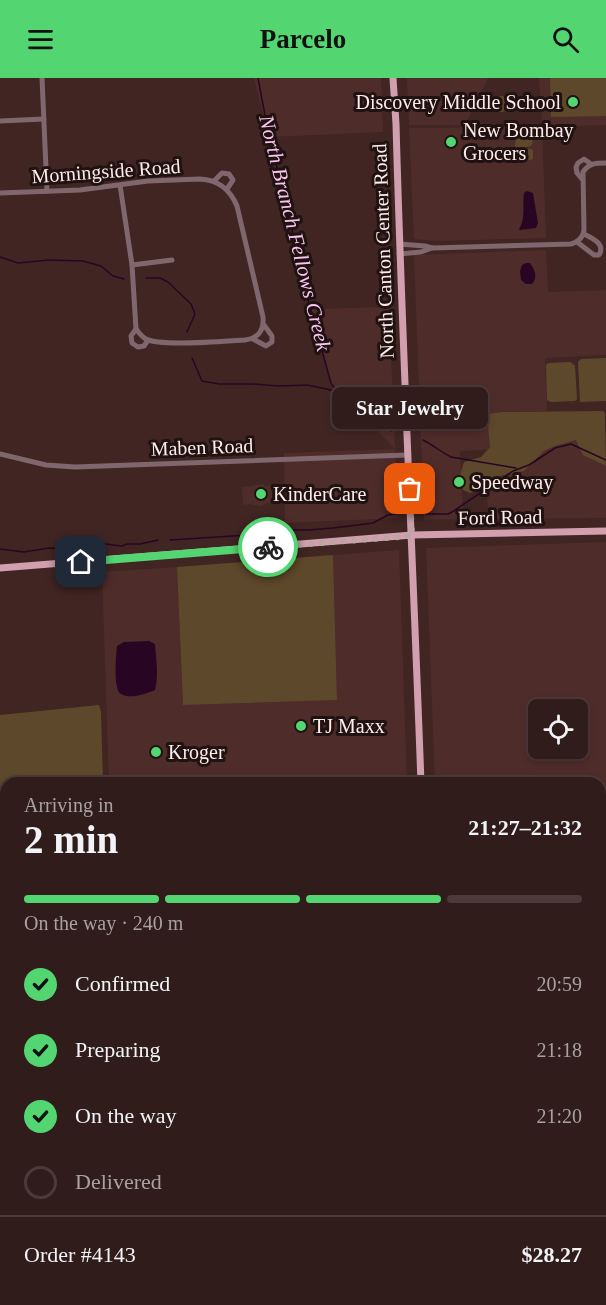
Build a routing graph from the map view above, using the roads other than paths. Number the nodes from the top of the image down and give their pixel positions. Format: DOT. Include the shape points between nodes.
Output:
graph roads {
  1 [pos="42,78"];
  2 [pos="393,78"];
  3 [pos="44,119"];
  4 [pos="0,121"];
  5 [pos="606,163"];
  6 [pos="214,181"];
  7 [pos="120,185"];
  8 [pos="227,189"];
  9 [pos="47,191"];
  10 [pos="0,193"];
  11 [pos="584,234"];
  12 [pos="577,242"];
  13 [pos="399,244"];
  14 [pos="432,248"];
  15 [pos="399,254"];
  16 [pos="172,260"];
  17 [pos="132,265"];
  18 [pos="264,325"];
  19 [pos="136,329"];
  20 [pos="253,339"];
  21 [pos="148,340"];
  22 [pos="0,454"];
  23 [pos="407,455"];
  24 [pos="606,531"];
  25 [pos="412,536"];
  26 [pos="0,568"];
  27 [pos="421,777"];
  1 -- 3 [label="street"];
  2 -- 13 [label="main road, North Canton Center Road"];
  3 -- 4 [label="street"];
  3 -- 9 [label="street"];
  5 -- 11 [label="street" via="591,164 585,169"];
  6 -- 7 [label="street, Morningside Road" via="200,178"];
  6 -- 8 [label="street, Morningside Road"];
  6 -- 8 [label="street, Morningside Road" via="222,173 229,174 233,180"];
  7 -- 9 [label="street, Morningside Road"];
  7 -- 17 [label="street"];
  8 -- 18 [label="street, Morningside Road" via="237,206"];
  9 -- 10 [label="street, Morningside Road"];
  11 -- 12 [label="street"];
  11 -- 12 [label="street" via="602,243 603,251 594,255"];
  12 -- 14 [label="street"];
  13 -- 14 [label="street"];
  13 -- 15 [label="main road, North Canton Center Road"];
  14 -- 15 [label="street"];
  15 -- 23 [label="main road, North Canton Center Road"];
  16 -- 17 [label="street"];
  17 -- 19 [label="street"];
  18 -- 20 [label="street"];
  18 -- 20 [label="street, Morningside Road" via="272,342 266,346"];
  19 -- 21 [label="street"];
  19 -- 21 [label="street" via="131,336 132,344 144,346"];
  20 -- 21 [label="street" via="161,344"];
  22 -- 23 [label="street, Maben Road" via="75,467"];
  23 -- 25 [label="main road, North Canton Center Road"];
  24 -- 25 [label="main road, Ford Road"];
  25 -- 26 [label="main road, Ford Road"];
  25 -- 27 [label="main road, North Canton Center Road"];
}
